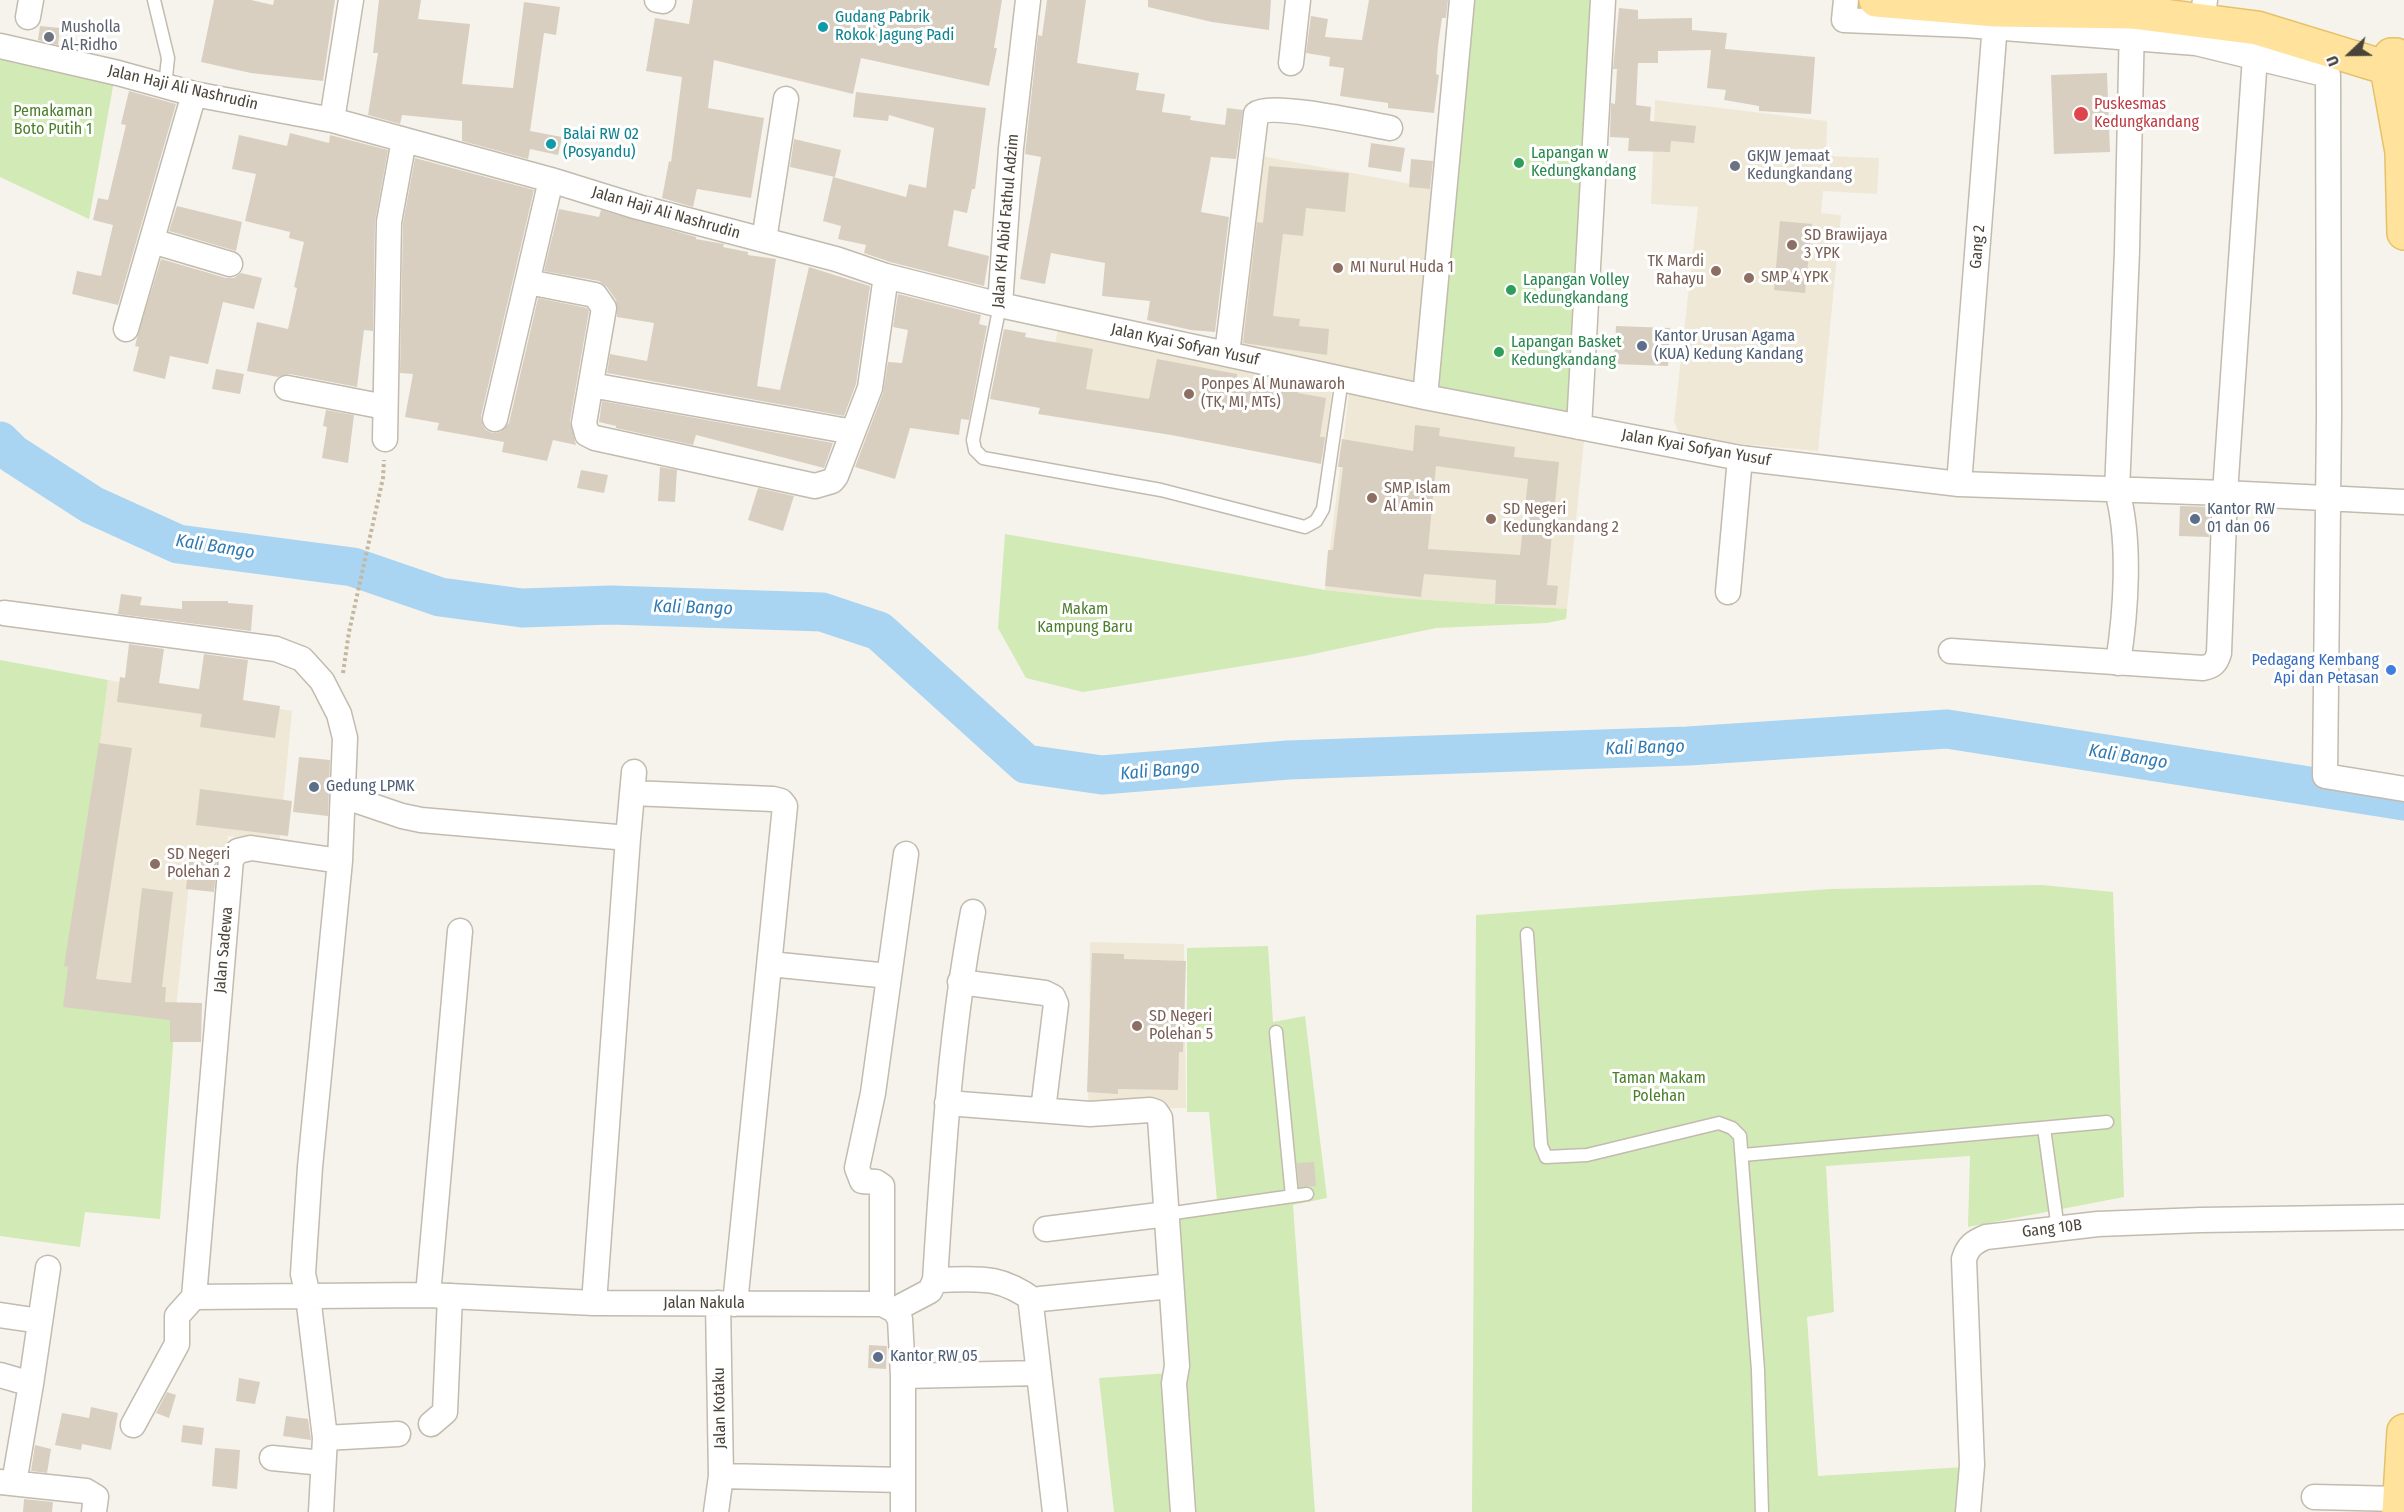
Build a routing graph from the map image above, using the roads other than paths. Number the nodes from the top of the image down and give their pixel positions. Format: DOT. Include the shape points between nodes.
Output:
graph roads {
  1 [pos="154,0"];
  2 [pos="351,0"];
  3 [pos="1028,0"];
  4 [pos="1298,0"];
  5 [pos="1462,0"];
  6 [pos="1603,0"];
  7 [pos="1846,0"];
  8 [pos="1876,0"];
  9 [pos="1997,5"];
  10 [pos="2133,6"];
  11 [pos="2189,10"];
  12 [pos="2257,28"];
  13 [pos="0,46"];
  14 [pos="1291,63"];
  15 [pos="2399,76"];
  16 [pos="165,86"];
  17 [pos="194,94"];
  18 [pos="786,99"];
  19 [pos="332,120"];
  20 [pos="1390,128"];
  21 [pos="404,140"];
  22 [pos="551,180"];
  23 [pos="2404,233"];
  24 [pos="764,240"];
  25 [pos="152,241"];
  26 [pos="230,264"];
  27 [pos="886,276"];
  28 [pos="528,282"];
  29 [pos="1000,305"];
  30 [pos="126,329"];
  31 [pos="1227,354"];
  32 [pos="1342,380"];
  33 [pos="591,385"];
  34 [pos="287,388"];
  35 [pos="1425,397"];
  36 [pos="385,408"];
  37 [pos="495,419"];
  38 [pos="1579,427"];
  39 [pos="854,432"];
  40 [pos="385,439"];
  41 [pos="1740,458"];
  42 [pos="1959,484"];
  43 [pos="2117,491"];
  44 [pos="2225,493"];
  45 [pos="2404,502"];
  46 [pos="1728,592"];
  47 [pos="4,613"];
  48 [pos="1950,651"];
  49 [pos="2118,663"];
  50 [pos="2404,789"];
  51 [pos="343,796"];
  52 [pos="628,838"];
  53 [pos="906,854"];
  54 [pos="340,861"];
  55 [pos="974,912"];
  56 [pos="460,931"];
  57 [pos="1527,934"];
  58 [pos="770,964"];
  59 [pos="889,976"];
  60 [pos="960,982"];
  61 [pos="1276,1032"];
  62 [pos="947,1103"];
  63 [pos="1043,1110"];
  64 [pos="2107,1122"];
  65 [pos="2044,1128"];
  66 [pos="1743,1155"];
  67 [pos="1307,1194"];
  68 [pos="1292,1196"];
  69 [pos="1167,1214"];
  70 [pos="2404,1217"];
  71 [pos="1046,1229"];
  72 [pos="2058,1229"];
  73 [pos="48,1268"];
  74 [pos="935,1280"];
  75 [pos="1171,1286"];
  76 [pos="439,1295"];
  77 [pos="308,1296"];
  78 [pos="194,1297"];
  79 [pos="1035,1301"];
  80 [pos="594,1303"];
  81 [pos="727,1304"];
  82 [pos="888,1307"];
  83 [pos="0,1314"];
  84 [pos="40,1322"];
  85 [pos="1039,1373"];
  86 [pos="0,1375"];
  87 [pos="903,1376"];
  88 [pos="31,1384"];
  89 [pos="431,1424"];
  90 [pos="133,1425"];
  91 [pos="2404,1431"];
  92 [pos="398,1434"];
  93 [pos="325,1438"];
  94 [pos="272,1458"];
  95 [pos="323,1463"];
  96 [pos="722,1476"];
  97 [pos="903,1480"];
  98 [pos="7,1482"];
  99 [pos="2314,1497"];
  100 [pos="2400,1505"];
  101 [pos="94,1512"];
  102 [pos="321,1512"];
  103 [pos="716,1512"];
  104 [pos="903,1512"];
  105 [pos="1055,1512"];
  106 [pos="1183,1512"];
  107 [pos="1762,1512"];
  108 [pos="1968,1512"];
  1 -- 16 [label="lane" via="168,58"];
  2 -- 19 [label="street"];
  3 -- 29 [label="street, Jalan KH Abid Fathul Adzim" via="1011,148"];
  4 -- 14 [label="street"];
  5 -- 35 [label="street"];
  6 -- 38 [label="street"];
  7 -- 50 [label="street" via="1844,20 2196,43 2328,75 2325,776"];
  8 -- 9 [label="main road"];
  9 -- 10 [label="main road"];
  9 -- 42 [label="street, Gang 2"];
  10 -- 11 [label="main road"];
  10 -- 43 [label="street"];
  11 -- 12 [label="main road"];
  12 -- 15 [label="main road"];
  12 -- 44 [label="street"];
  13 -- 16 [label="street, Jalan Haji Ali Nashrudin"];
  15 -- 23 [label="main road"];
  16 -- 17 [label="street, Jalan Haji Ali Nashrudin"];
  17 -- 19 [label="street, Jalan Haji Ali Nashrudin"];
  17 -- 25 [label="street"];
  18 -- 24 [label="street"];
  19 -- 21 [label="street, Jalan Haji Ali Nashrudin"];
  20 -- 31 [label="street" via="1289,111 1265,109 1256,114"];
  21 -- 22 [label="street, Jalan Haji Ali Nashrudin"];
  21 -- 36 [label="street" via="389,222"];
  22 -- 24 [label="street, Jalan Haji Ali Nashrudin"];
  22 -- 28 [label="street"];
  24 -- 27 [label="street, Jalan Haji Ali Nashrudin"];
  25 -- 26 [label="street"];
  25 -- 30 [label="street"];
  27 -- 29 [label="street, Jalan Haji Ali Nashrudin"];
  27 -- 39 [label="street" via="870,388"];
  28 -- 33 [label="street" via="595,295 601,301 604,314"];
  28 -- 37 [label="street"];
  29 -- 31 [label="street, Jalan Kyai Sofyan Yusuf"];
  29 -- 32 [label="lane, Jalan KH Abid Fathul Adzim" via="973,440 982,458 1161,490 1305,527 1316,521 1323,509"];
  31 -- 32 [label="street, Jalan Kyai Sofyan Yusuf"];
  32 -- 35 [label="street, Jalan Kyai Sofyan Yusuf"];
  33 -- 39 [label="street"];
  33 -- 39 [label="street" via="584,429 595,438 815,486 836,476"];
  34 -- 36 [label="street"];
  35 -- 38 [label="street, Jalan Kyai Sofyan Yusuf"];
  36 -- 40 [label="street"];
  38 -- 41 [label="street, Jalan Kyai Sofyan Yusuf"];
  41 -- 42 [label="street, Jalan Kyai Sofyan Yusuf"];
  41 -- 46 [label="street"];
  42 -- 43 [label="street, Jalan Kyai Sofyan Yusuf"];
  43 -- 44 [label="street, Jalan Kyai Sofyan Yusuf"];
  43 -- 49 [label="street" via="2123,511 2125,585"];
  44 -- 45 [label="street, Jalan Kyai Sofyan Yusuf"];
  44 -- 49 [label="street" via="2217,660 2203,668"];
  47 -- 51 [label="street" via="276,649 302,659 322,681 339,714 345,738"];
  48 -- 49 [label="street"];
  51 -- 52 [label="street" via="421,820"];
  51 -- 54 [label="street"];
  52 -- 58 [label="street, Jalan Kotaku" via="633,782 781,801 785,806"];
  52 -- 80 [label="street"];
  53 -- 59 [label="street"];
  54 -- 77 [label="street" via="310,1167 303,1274"];
  54 -- 78 [label="street, Jalan Sadewa" via="251,848 238,851 231,859"];
  55 -- 60 [label="street"];
  56 -- 76 [label="street"];
  57 -- 66 [label="lane" via="1541,1145 1546,1157 1587,1155 1719,1123 1740,1136"];
  58 -- 59 [label="street"];
  58 -- 81 [label="street, Jalan Kotaku"];
  59 -- 82 [label="street" via="873,1093 857,1168 862,1181 882,1186"];
  60 -- 62 [label="street"];
  60 -- 63 [label="street" via="1053,997 1056,1004"];
  61 -- 68 [label="lane"];
  62 -- 63 [label="street"];
  62 -- 74 [label="street"];
  63 -- 69 [label="street" via="1090,1114 1156,1112 1160,1118"];
  64 -- 65 [label="lane"];
  65 -- 66 [label="lane"];
  65 -- 72 [label="lane"];
  66 -- 107 [label="lane" via="1758,1370"];
  67 -- 68 [label="lane"];
  68 -- 69 [label="lane"];
  69 -- 71 [label="street"];
  69 -- 75 [label="street"];
  70 -- 72 [label="street, Gang 10B" via="2200,1220"];
  72 -- 108 [label="street, Gang 10B" via="1986,1237 1975,1241 1966,1251 1972,1465"];
  73 -- 84 [label="street"];
  74 -- 79 [label="street" via="1004,1282"];
  74 -- 82 [label="street" via="930,1291"];
  75 -- 79 [label="street"];
  75 -- 106 [label="street"];
  76 -- 77 [label="street, Jalan Nakula"];
  76 -- 80 [label="street, Jalan Nakula"];
  76 -- 89 [label="street" via="445,1412"];
  77 -- 78 [label="street"];
  77 -- 93 [label="street"];
  78 -- 90 [label="street" via="177,1316 177,1344"];
  79 -- 85 [label="street" via="1031,1305"];
  80 -- 81 [label="street, Jalan Nakula"];
  81 -- 82 [label="street, Jalan Nakula"];
  81 -- 96 [label="street, Jalan Kotaku"];
  82 -- 87 [label="street" via="900,1319"];
  83 -- 84 [label="street"];
  84 -- 88 [label="street"];
  85 -- 87 [label="street"];
  85 -- 105 [label="street"];
  86 -- 88 [label="street"];
  87 -- 97 [label="street"];
  88 -- 98 [label="street"];
  91 -- 100 [label="main road"];
  92 -- 93 [label="street"];
  93 -- 95 [label="street"];
  94 -- 95 [label="street"];
  95 -- 102 [label="street"];
  96 -- 97 [label="street"];
  96 -- 103 [label="street, Jalan Kotaku"];
  97 -- 104 [label="street"];
  98 -- 101 [label="street" via="87,1491 96,1497"];
  99 -- 100 [label="street"];
}
